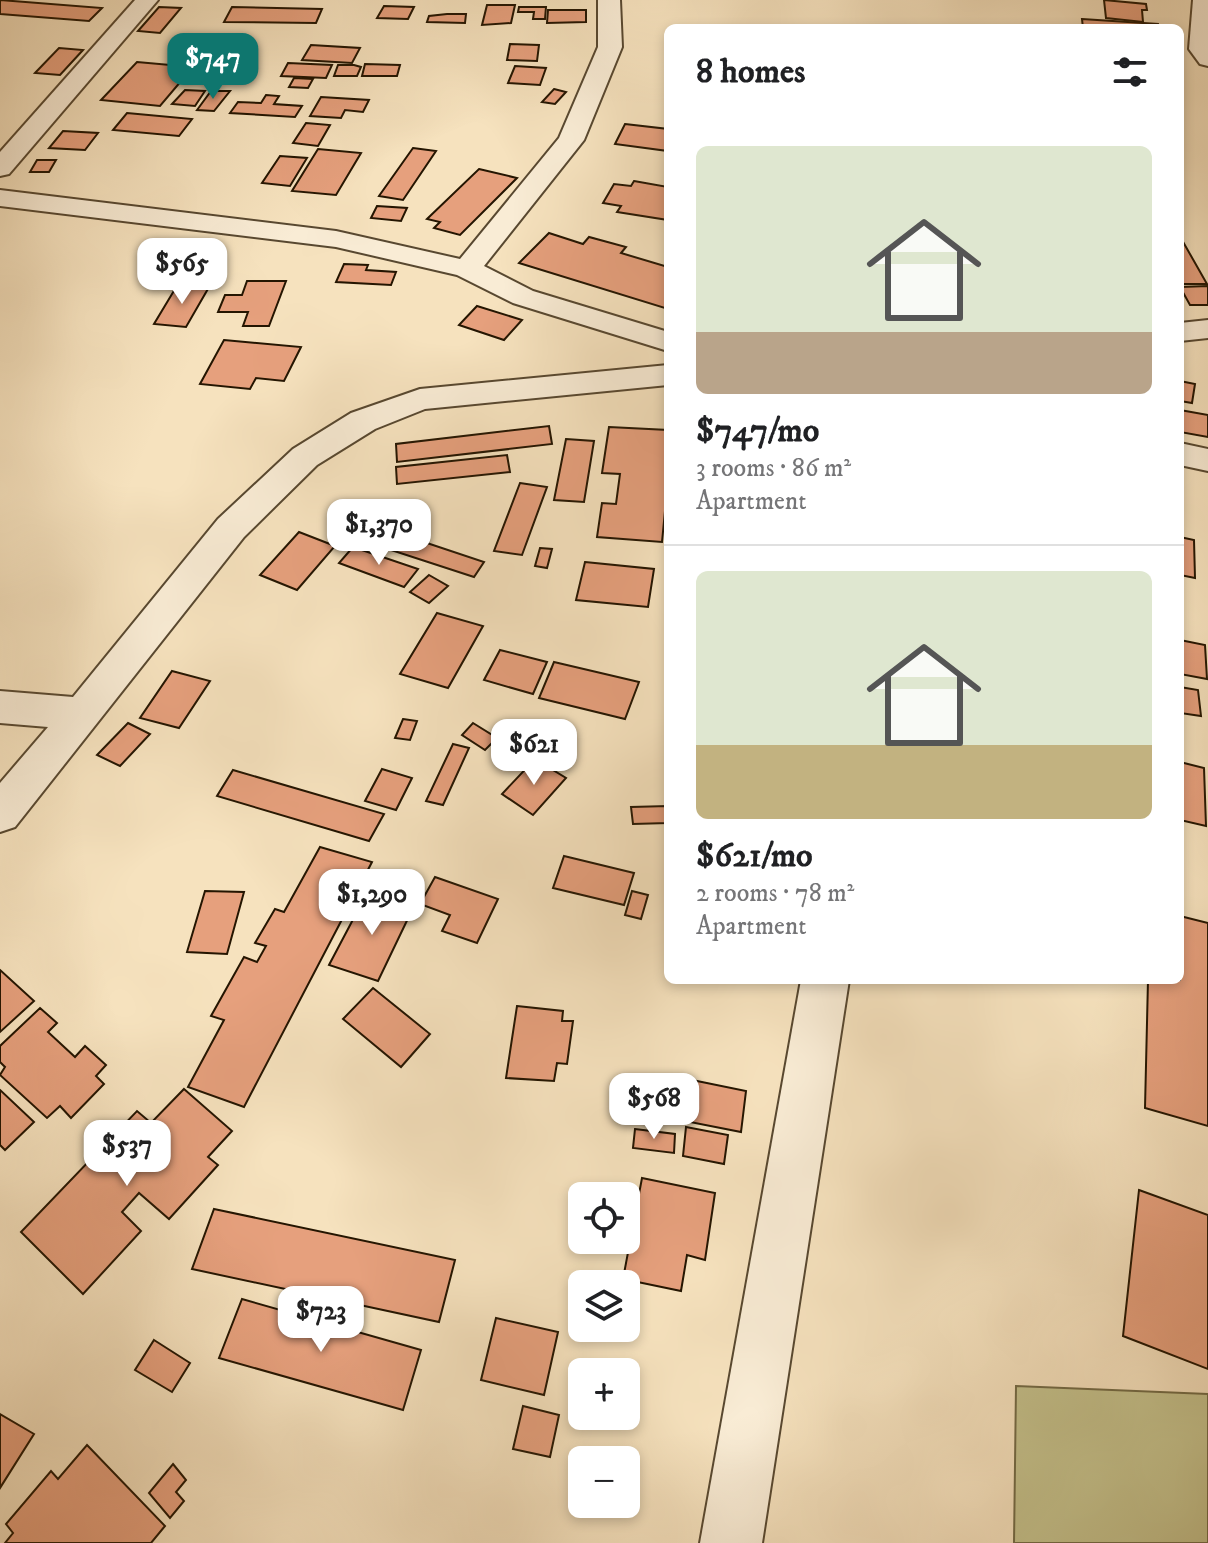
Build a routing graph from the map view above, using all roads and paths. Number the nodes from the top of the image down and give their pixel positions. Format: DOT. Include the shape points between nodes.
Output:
graph roads {
  1 [pos="147,0"];
  2 [pos="609,0"];
  3 [pos="1204,0"];
  4 [pos="1208,59"];
  5 [pos="0,168"];
  6 [pos="0,198"];
  7 [pos="467,269"];
  8 [pos="1208,329"];
  9 [pos="1184,332"];
  10 [pos="664,341"];
  11 [pos="664,375"];
  12 [pos="1184,455"];
  13 [pos="1208,460"];
  14 [pos="0,707"];
  15 [pos="83,714"];
  16 [pos="0,814"];
  17 [pos="824,984"];
  18 [pos="731,1543"];
  1 -- 5 [label="street"];
  2 -- 7 [label="street" via="610,47 571,140"];
  3 -- 4 [label="street" via="1201,49"];
  6 -- 7 [label="street" via="336,239"];
  7 -- 10 [label="street" via="523,297"];
  8 -- 9 [label="street"];
  11 -- 15 [label="street" via="420,399 363,421 305,457 231,528"];
  12 -- 13 [label="street"];
  14 -- 15 [label="street"];
  15 -- 16 [label="street"];
  17 -- 18 [label="street"];
}
